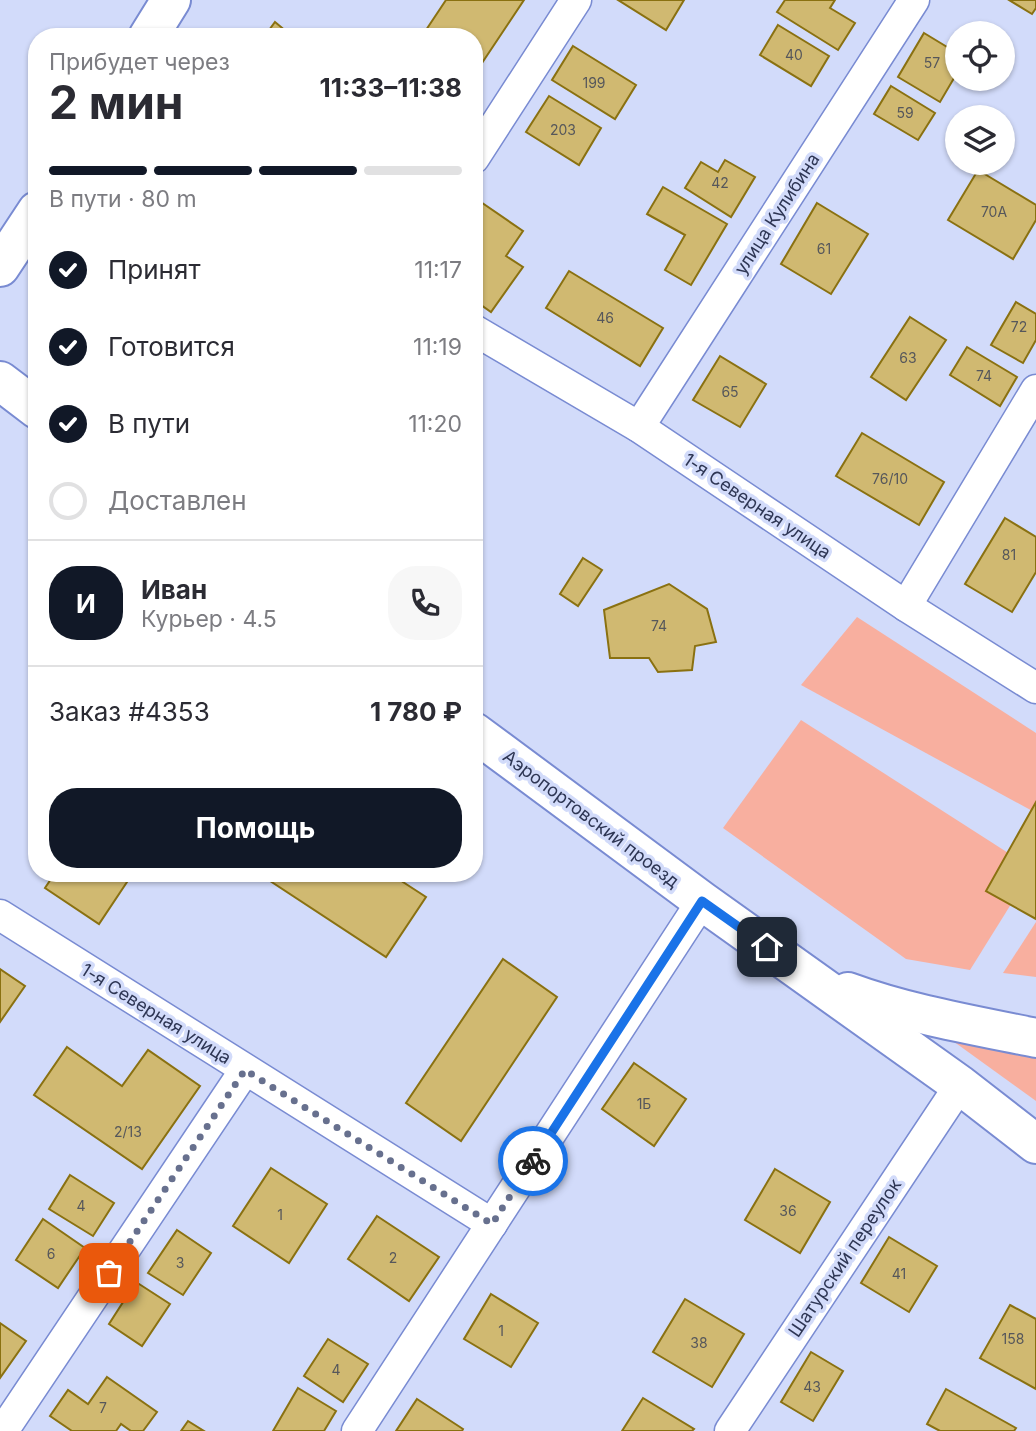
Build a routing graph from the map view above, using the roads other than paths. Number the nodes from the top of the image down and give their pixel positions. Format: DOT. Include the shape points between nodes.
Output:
graph roads {
  1 [pos="171,0"];
  2 [pos="576,0"];
  3 [pos="914,0"];
  4 [pos="154,28"];
  5 [pos="483,144"];
  6 [pos="28,225"];
  7 [pos="0,267"];
  8 [pos="483,335"];
  9 [pos="0,382"];
  10 [pos="1036,390"];
  11 [pos="28,402"];
  12 [pos="639,427"];
  13 [pos="906,606"];
  14 [pos="1036,688"];
  15 [pos="483,739"];
  16 [pos="702,901"];
  17 [pos="0,915"];
  18 [pos="810,977"];
  19 [pos="1036,1038"];
  20 [pos="245,1070"];
  21 [pos="960,1085"];
  22 [pos="1036,1143"];
  23 [pos="492,1224"];
  24 [pos="3,1431"];
  25 [pos="357,1431"];
  26 [pos="730,1431"];
  1 -- 4 [label="main road"];
  2 -- 5 [label="street"];
  3 -- 12 [label="street, улица Кулибина"];
  6 -- 7 [label="main road"];
  8 -- 12 [label="street, 1-я Северная улица"];
  9 -- 11 [label="main road"];
  10 -- 13 [label="street"];
  12 -- 13 [label="street, 1-я Северная улица"];
  13 -- 14 [label="street, 1-я Северная улица"];
  15 -- 16 [label="main road, Аэропортовский проезд"];
  16 -- 18 [label="main road, Аэропортовский проезд"];
  16 -- 23 [label="street"];
  17 -- 20 [label="street, 1-я Северная улица"];
  18 -- 19 [label="main road" via="866,998"];
  18 -- 21 [label="main road"];
  20 -- 23 [label="street, 1-я Северная улица"];
  20 -- 24 [label="street"];
  21 -- 22 [label="main road"];
  21 -- 26 [label="street, Шатурский переулок"];
  23 -- 25 [label="street"];
}
